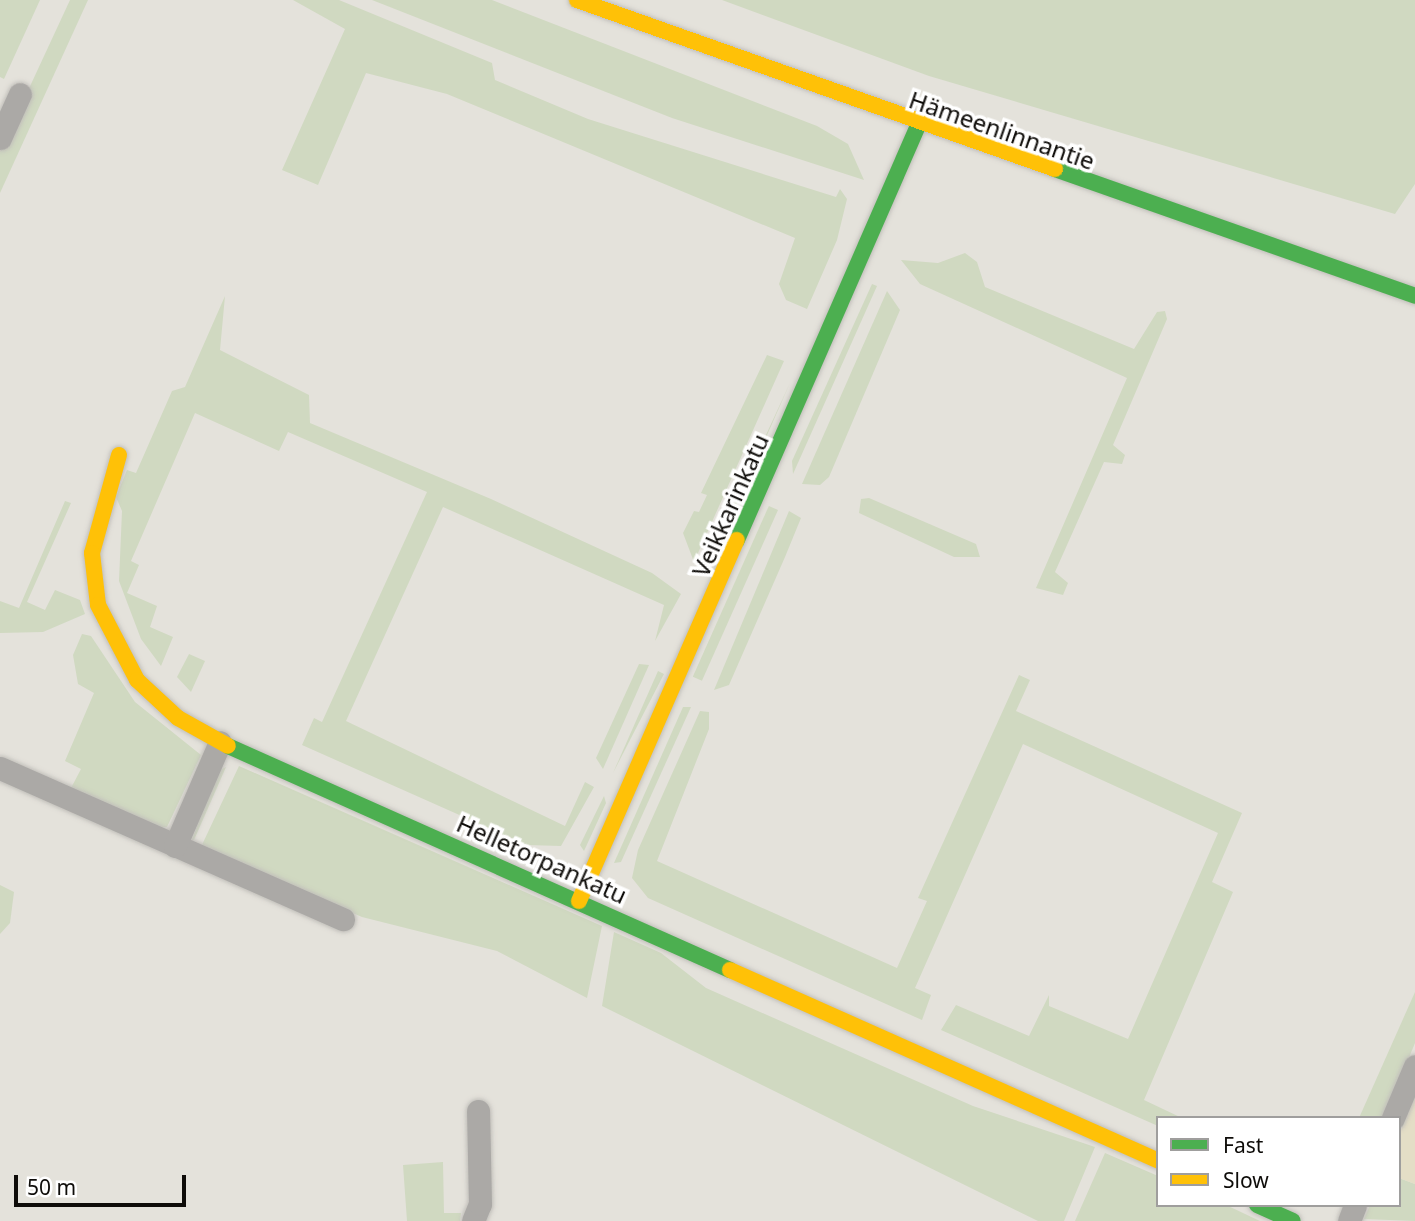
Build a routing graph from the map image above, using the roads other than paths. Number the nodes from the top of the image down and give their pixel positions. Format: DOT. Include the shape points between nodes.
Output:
graph roads {
  1 [pos="577,0"];
  2 [pos="20,94"];
  3 [pos="918,126"];
  4 [pos="0,138"];
  5 [pos="1415,296"];
  6 [pos="119,455"];
  7 [pos="220,742"];
  8 [pos="0,768"];
  9 [pos="175,846"];
  10 [pos="579,901"];
  11 [pos="343,919"];
  12 [pos="1415,1066"];
  13 [pos="478,1111"];
  14 [pos="1394,1116"];
  15 [pos="1156,1160"];
  16 [pos="1262,1207"];
  17 [pos="472,1221"];
  18 [pos="1293,1221"];
  1 -- 3 [label="street, Hämeenlinnantie"];
  2 -- 4 [label="street"];
  3 -- 5 [label="street, Hämeenlinnantie"];
  3 -- 10 [label="street, Veikkarinkatu"];
  6 -- 7 [label="street, Helletorpankatu" via="98,516 93,553 98,605 138,680 178,718"];
  7 -- 9 [label="street"];
  7 -- 10 [label="street, Helletorpankatu"];
  8 -- 9 [label="street"];
  9 -- 11 [label="street"];
  10 -- 15 [label="street, Helletorpankatu"];
  12 -- 14 [label="street"];
  13 -- 17 [label="street" via="480,1204"];
  16 -- 18 [label="street"];
}
